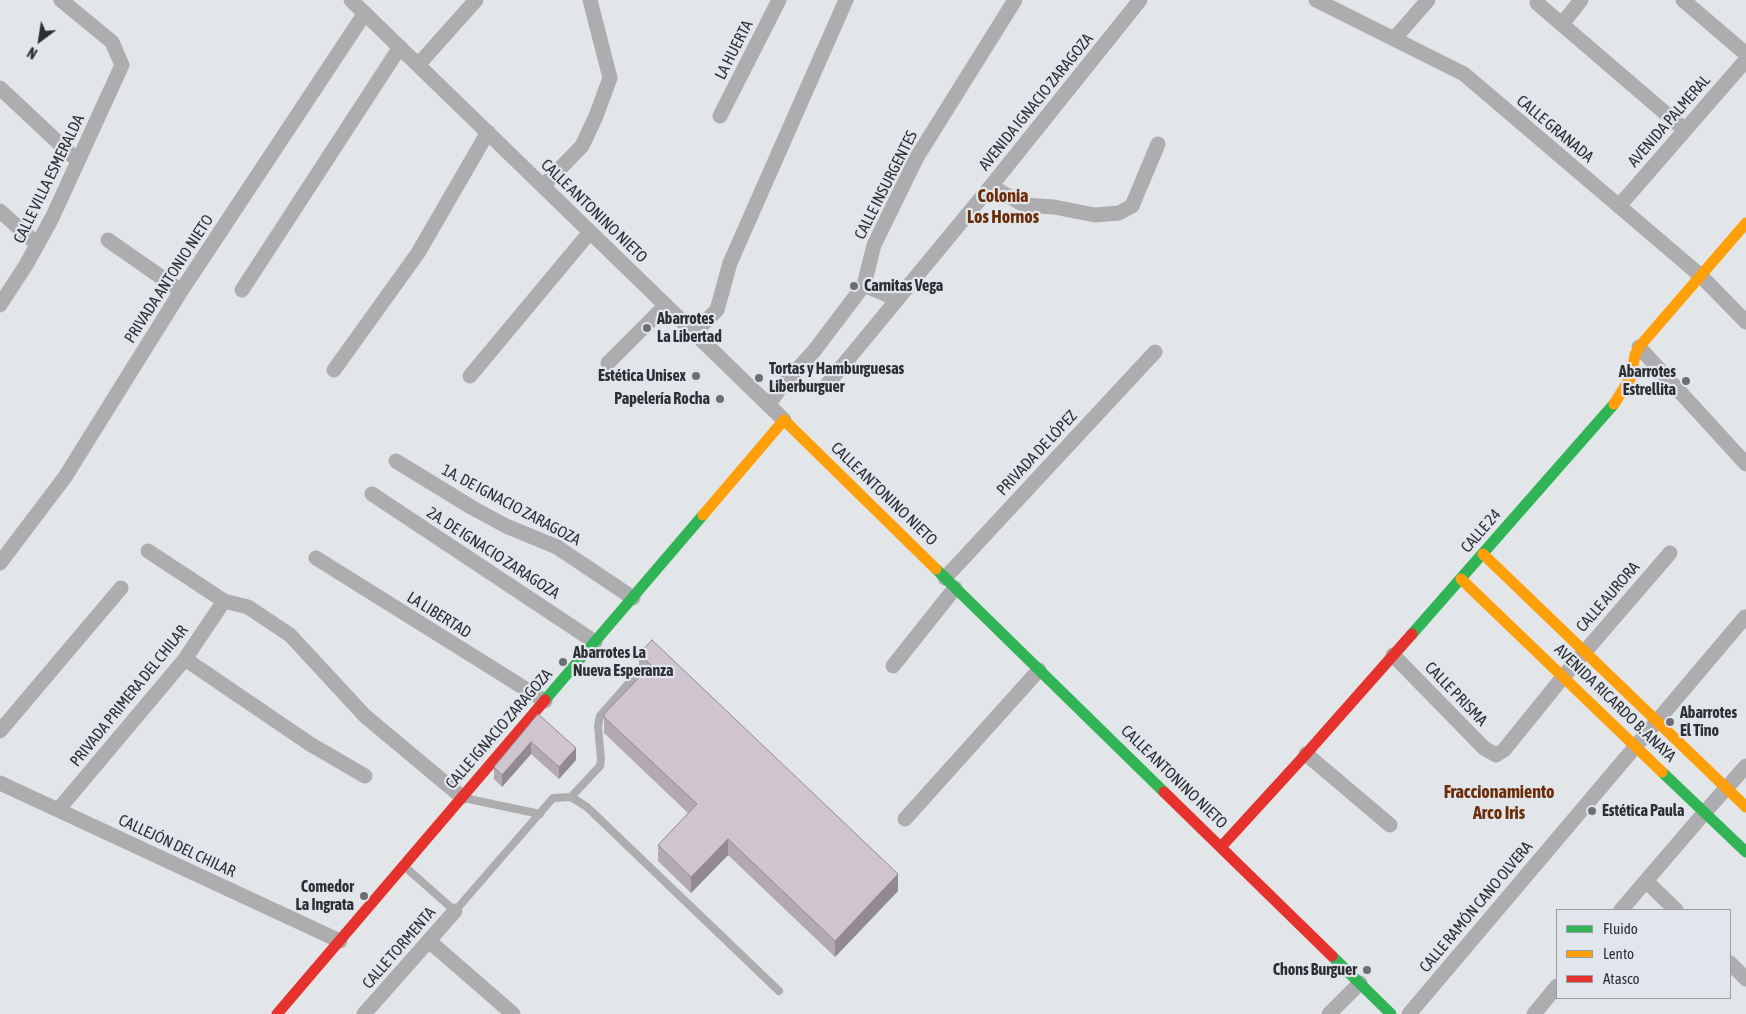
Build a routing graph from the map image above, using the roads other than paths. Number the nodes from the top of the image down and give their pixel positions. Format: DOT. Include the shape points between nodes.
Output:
graph roads {
  1 [pos="61,0"];
  2 [pos="351,0"];
  3 [pos="476,0"];
  4 [pos="590,0"];
  5 [pos="779,0"];
  6 [pos="846,0"];
  7 [pos="1015,0"];
  8 [pos="1140,0"];
  9 [pos="1316,0"];
  10 [pos="1428,0"];
  11 [pos="1581,0"];
  12 [pos="1684,0"];
  13 [pos="1537,3"];
  14 [pos="365,13"];
  15 [pos="1562,24"];
  16 [pos="1394,39"];
  17 [pos="400,47"];
  18 [pos="1746,54"];
  19 [pos="1746,60"];
  20 [pos="418,64"];
  21 [pos="0,88"];
  22 [pos="720,116"];
  23 [pos="1685,130"];
  24 [pos="488,132"];
  25 [pos="1158,144"];
  26 [pos="78,161"];
  27 [pos="543,186"];
  28 [pos="991,186"];
  29 [pos="1619,206"];
  30 [pos="0,211"];
  31 [pos="1746,223"];
  32 [pos="593,234"];
  33 [pos="108,240"];
  34 [pos="37,244"];
  35 [pos="1700,276"];
  36 [pos="864,285"];
  37 [pos="181,290"];
  38 [pos="242,290"];
  39 [pos="896,299"];
  40 [pos="540,304"];
  41 [pos="0,305"];
  42 [pos="666,305"];
  43 [pos="1746,322"];
  44 [pos="692,331"];
  45 [pos="1639,347"];
  46 [pos="1155,352"];
  47 [pos="608,363"];
  48 [pos="334,370"];
  49 [pos="470,376"];
  50 [pos="825,387"];
  51 [pos="768,405"];
  52 [pos="784,420"];
  53 [pos="396,462"];
  54 [pos="1746,464"];
  55 [pos="372,494"];
  56 [pos="148,551"];
  57 [pos="1670,553"];
  58 [pos="1482,554"];
  59 [pos="316,558"];
  60 [pos="0,563"];
  61 [pos="1461,579"];
  62 [pos="950,583"];
  63 [pos="121,588"];
  64 [pos="633,598"];
  65 [pos="224,601"];
  66 [pos="1745,617"];
  67 [pos="595,642"];
  68 [pos="1584,652"];
  69 [pos="1393,655"];
  70 [pos="184,659"];
  71 [pos="893,666"];
  72 [pos="1039,670"];
  73 [pos="635,676"];
  74 [pos="1563,676"];
  75 [pos="545,701"];
  76 [pos="1656,721"];
  77 [pos="0,731"];
  78 [pos="1636,746"];
  79 [pos="1306,754"];
  80 [pos="1496,755"];
  81 [pos="1746,766"];
  82 [pos="365,776"];
  83 [pos="0,783"];
  84 [pos="1727,789"];
  85 [pos="462,797"];
  86 [pos="571,797"];
  87 [pos="1746,807"];
  88 [pos="58,810"];
  89 [pos="1705,812"];
  90 [pos="540,814"];
  91 [pos="906,819"];
  92 [pos="1390,825"];
  93 [pos="1221,847"];
  94 [pos="1746,852"];
  95 [pos="404,866"];
  96 [pos="1646,881"];
  97 [pos="457,908"];
  98 [pos="1622,909"];
  99 [pos="1675,909"];
  100 [pos="340,941"];
  101 [pos="429,941"];
  102 [pos="1736,966"];
  103 [pos="1746,979"];
  104 [pos="1360,983"];
  105 [pos="1556,987"];
  106 [pos="779,991"];
  107 [pos="277,1014"];
  108 [pos="364,1014"];
  109 [pos="513,1014"];
  110 [pos="1329,1014"];
  111 [pos="1392,1014"];
  112 [pos="1409,1014"];
  113 [pos="1534,1014"];
  1 -- 26 [label="street, CALLE VILLA ESMERALDA" via="112,42 122,65"];
  2 -- 14 [label="street, CALLE ANTONINO NIETO"];
  3 -- 20 [label="street"];
  4 -- 27 [label="street" via="610,78 582,146"];
  5 -- 22 [label="street, LA HUERTA"];
  6 -- 44 [label="street" via="730,263 716,310"];
  7 -- 36 [label="street, CALLE INSURGENTES" via="917,157 874,245"];
  8 -- 28 [label="street, AVENIDA IGNACIO ZARAGOZA"];
  9 -- 16 [label="street, CALLE GRANADA"];
  10 -- 16 [label="street"];
  11 -- 15 [label="street"];
  12 -- 18 [label="street"];
  13 -- 15 [label="street"];
  14 -- 17 [label="street, CALLE ANTONINO NIETO"];
  14 -- 37 [label="street, PRIVADA ANTONIO NIETO"];
  15 -- 23 [label="street"];
  16 -- 29 [label="street, CALLE GRANADA" via="1464,74"];
  17 -- 20 [label="street, CALLE ANTONINO NIETO"];
  17 -- 38 [label="street"];
  19 -- 23 [label="street, AVENIDA PALMERAL"];
  20 -- 24 [label="street, CALLE ANTONINO NIETO"];
  21 -- 26 [label="street"];
  23 -- 29 [label="street, AVENIDA PALMERAL"];
  24 -- 27 [label="street, CALLE ANTONINO NIETO"];
  24 -- 48 [label="street" via="418,254"];
  25 -- 28 [label="street" via="1132,206 1119,213 1095,215 1024,205"];
  26 -- 34 [label="street, CALLE VILLA ESMERALDA"];
  27 -- 32 [label="street, CALLE ANTONINO NIETO"];
  28 -- 39 [label="street, AVENIDA IGNACIO ZARAGOZA"];
  29 -- 35 [label="street, CALLE GRANADA"];
  30 -- 34 [label="street"];
  31 -- 35 [label="main road, CALLE 24"];
  32 -- 40 [label="street"];
  32 -- 42 [label="street, CALLE ANTONINO NIETO"];
  32 -- 49 [label="street"];
  33 -- 37 [label="street"];
  34 -- 41 [label="street, CALLE VILLA ESMERALDA"];
  35 -- 43 [label="street, CALLE GRANADA"];
  35 -- 45 [label="main road, CALLE 24"];
  36 -- 39 [label="street"];
  36 -- 51 [label="street, CALLE INSURGENTES"];
  37 -- 60 [label="street, PRIVADA ANTONIO NIETO" via="65,477"];
  39 -- 50 [label="street, AVENIDA IGNACIO ZARAGOZA"];
  42 -- 44 [label="street, CALLE ANTONINO NIETO"];
  42 -- 47 [label="street"];
  44 -- 51 [label="street, CALLE ANTONINO NIETO"];
  45 -- 54 [label="street"];
  45 -- 58 [label="main road, CALLE 24" via="1631,377 1614,403"];
  46 -- 62 [label="street, PRIVADA DE LÓPEZ"];
  51 -- 52 [label="street, CALLE ANTONINO NIETO"];
  52 -- 62 [label="main road, CALLE ANTONINO NIETO"];
  52 -- 64 [label="main road, CALLE IGNACIO ZARAGOZA"];
  53 -- 64 [label="street, 1A. DE IGNACIO ZARAGOZA" via="497,521 557,547"];
  55 -- 67 [label="street, 2A. DE IGNACIO ZARAGOZA"];
  56 -- 65 [label="street"];
  57 -- 68 [label="street, CALLE AURORA"];
  58 -- 61 [label="main road, CALLE 24"];
  58 -- 68 [label="main road, AVENIDA RICARDO B. ANAYA"];
  59 -- 75 [label="street, LA LIBERTAD"];
  61 -- 69 [label="main road, CALLE 24"];
  61 -- 74 [label="main road, AVENIDA RICARDO B. ANAYA"];
  62 -- 71 [label="street, PRIVADA DE LÓPEZ"];
  62 -- 72 [label="main road, CALLE ANTONINO NIETO"];
  63 -- 77 [label="street"];
  64 -- 67 [label="main road, CALLE IGNACIO ZARAGOZA"];
  65 -- 70 [label="street, PRIVADA PRIMERA DEL CHILAR"];
  65 -- 85 [label="street" via="248,607 290,636 365,716"];
  66 -- 76 [label="street, CALLE RAMÓN CANO OLVERA"];
  67 -- 75 [label="main road, CALLE IGNACIO ZARAGOZA"];
  68 -- 74 [label="street, CALLE AURORA"];
  68 -- 76 [label="main road, AVENIDA RICARDO B. ANAYA"];
  69 -- 79 [label="main road, CALLE 24"];
  69 -- 80 [label="street, CALLE PRISMA" via="1484,748"];
  70 -- 82 [label="street" via="310,744"];
  70 -- 88 [label="street, PRIVADA PRIMERA DEL CHILAR"];
  72 -- 91 [label="street"];
  72 -- 93 [label="main road, CALLE ANTONINO NIETO"];
  73 -- 86 [label="lane" via="600,716 600,766"];
  74 -- 78 [label="main road, AVENIDA RICARDO B. ANAYA"];
  74 -- 80 [label="street, CALLE AURORA" via="1504,750"];
  75 -- 85 [label="main road, CALLE IGNACIO ZARAGOZA"];
  76 -- 78 [label="street, CALLE RAMÓN CANO OLVERA"];
  76 -- 84 [label="main road, AVENIDA RICARDO B. ANAYA"];
  78 -- 89 [label="main road, AVENIDA RICARDO B. ANAYA"];
  78 -- 112 [label="street, CALLE RAMÓN CANO OLVERA"];
  79 -- 92 [label="street"];
  79 -- 93 [label="main road, CALLE 24"];
  81 -- 84 [label="street"];
  83 -- 88 [label="street, CALLEJÓN DEL CHILAR"];
  84 -- 87 [label="main road, AVENIDA RICARDO B. ANAYA"];
  84 -- 89 [label="street"];
  85 -- 90 [label="lane"];
  85 -- 95 [label="main road, CALLE IGNACIO ZARAGOZA"];
  86 -- 90 [label="lane" via="554,798"];
  86 -- 106 [label="lane" via="587,807"];
  88 -- 100 [label="street, CALLEJÓN DEL CHILAR"];
  89 -- 94 [label="main road, AVENIDA RICARDO B. ANAYA"];
  89 -- 96 [label="street"];
  90 -- 97 [label="lane"];
  93 -- 104 [label="main road, CALLE ANTONINO NIETO"];
  95 -- 97 [label="lane"];
  95 -- 100 [label="main road, CALLE IGNACIO ZARAGOZA"];
  96 -- 98 [label="street"];
  96 -- 99 [label="street"];
  97 -- 101 [label="street, CALLE TORMENTA"];
  100 -- 107 [label="main road, CALLE IGNACIO ZARAGOZA"];
  101 -- 108 [label="street, CALLE TORMENTA"];
  101 -- 109 [label="street"];
  102 -- 103 [label="street"];
  104 -- 110 [label="street"];
  104 -- 111 [label="main road, CALLE ANTONINO NIETO"];
  105 -- 113 [label="street"];
}
